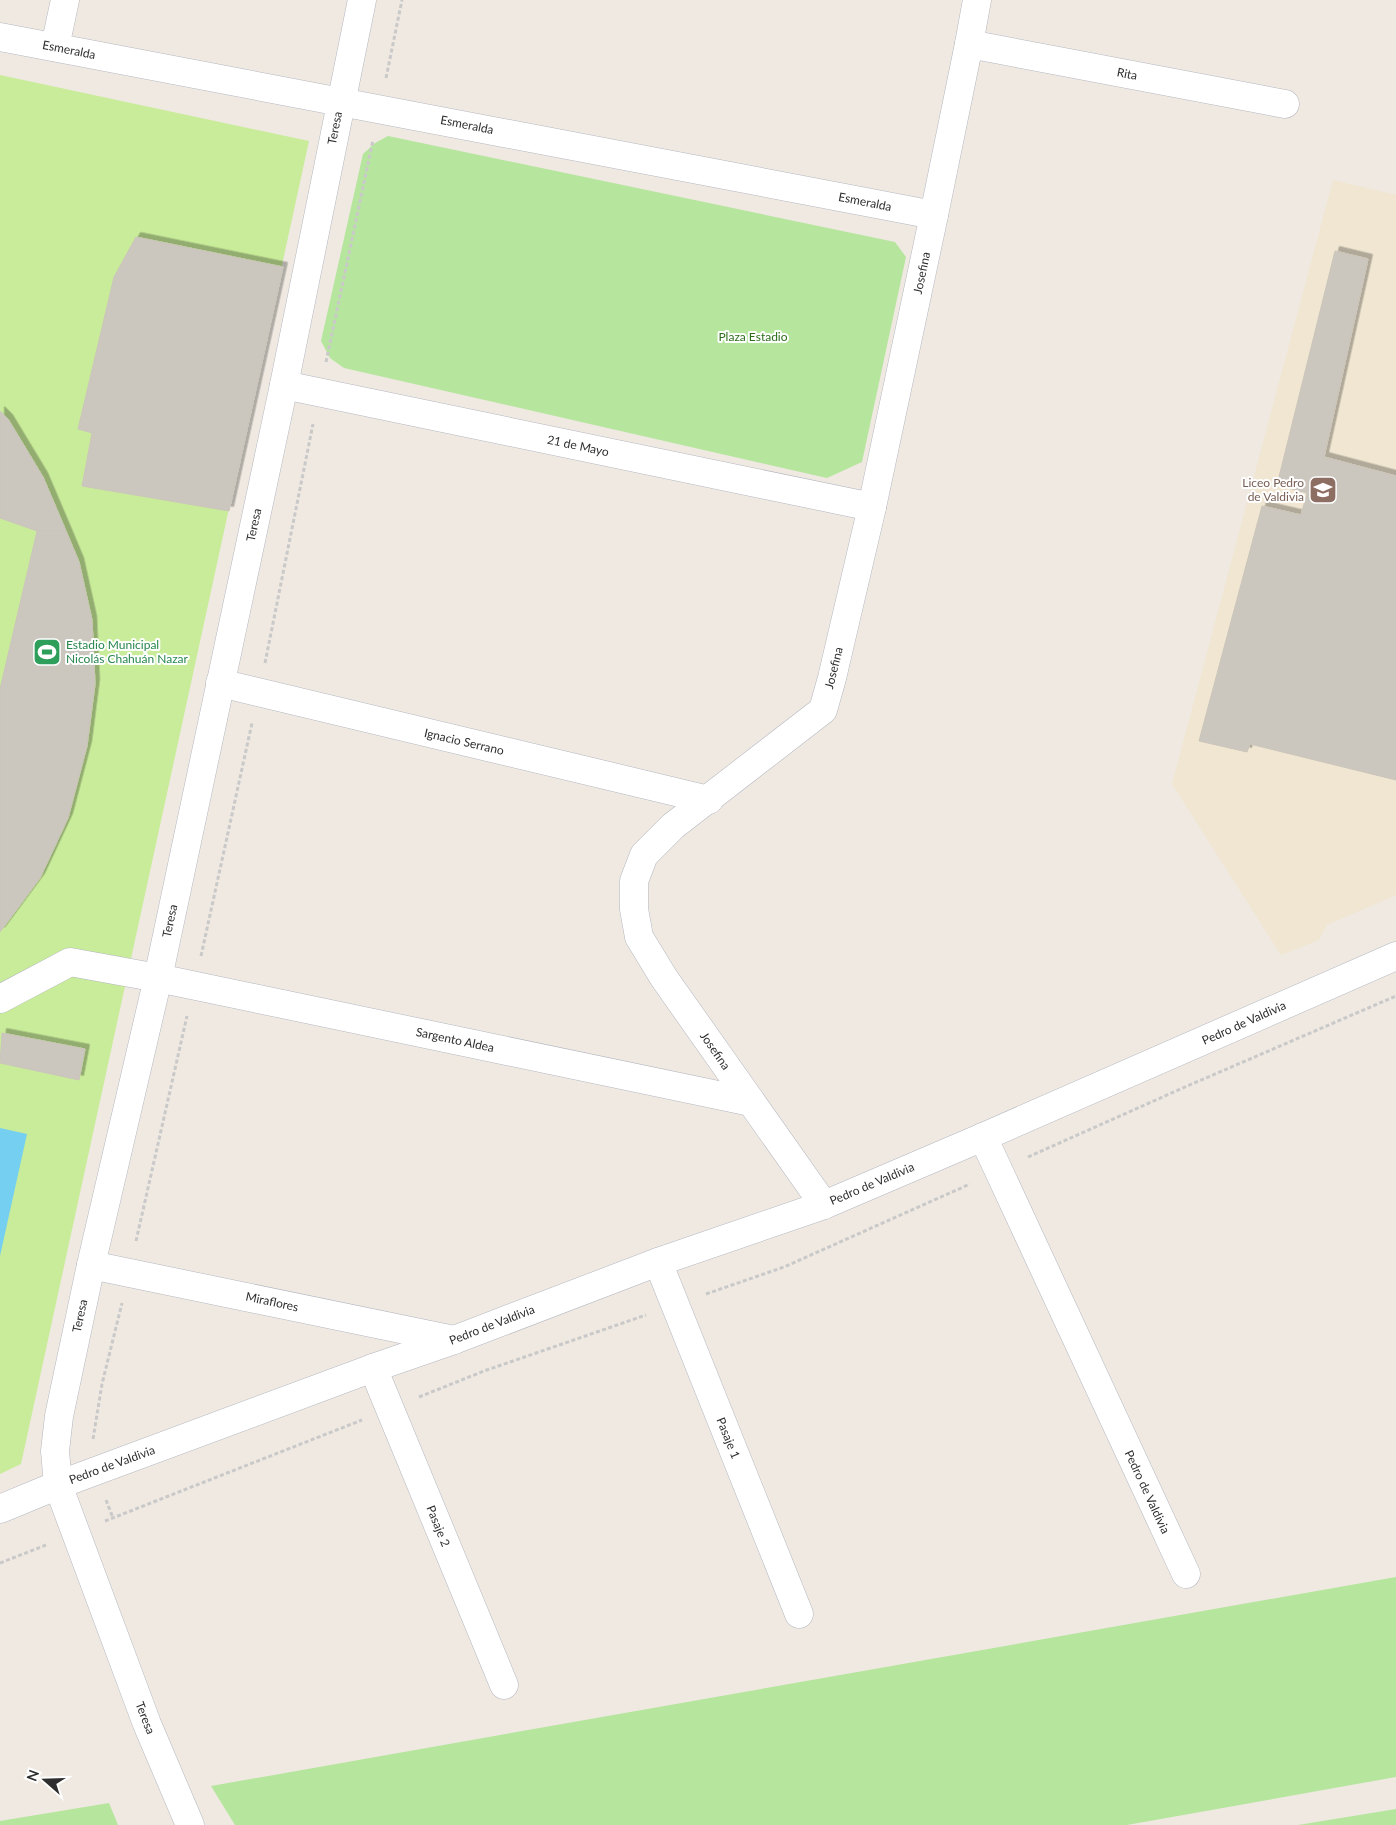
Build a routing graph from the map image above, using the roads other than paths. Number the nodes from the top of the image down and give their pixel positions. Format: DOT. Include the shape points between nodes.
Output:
graph roads {
  1 [pos="64,0"];
  2 [pos="362,0"];
  3 [pos="977,0"];
  4 [pos="0,37"];
  5 [pos="969,44"];
  6 [pos="56,48"];
  7 [pos="341,101"];
  8 [pos="1285,104"];
  9 [pos="934,215"];
  10 [pos="284,385"];
  11 [pos="872,507"];
  12 [pos="220,683"];
  13 [pos="709,800"];
  14 [pos="1396,956"];
  15 [pos="158,978"];
  16 [pos="0,999"];
  17 [pos="751,1102"];
  18 [pos="983,1137"];
  19 [pos="824,1204"];
  20 [pos="658,1262"];
  21 [pos="91,1265"];
  22 [pos="454,1340"];
  23 [pos="373,1368"];
  24 [pos="58,1485"];
  25 [pos="0,1509"];
  26 [pos="1186,1574"];
  27 [pos="798,1614"];
  28 [pos="504,1685"];
  29 [pos="190,1825"];
  1 -- 6 [label="street"];
  2 -- 7 [label="street, Teresa"];
  3 -- 5 [label="street, Josefina"];
  4 -- 6 [label="street, Esmeralda"];
  5 -- 8 [label="street, Rita"];
  5 -- 9 [label="street, Josefina"];
  6 -- 7 [label="street, Esmeralda"];
  7 -- 9 [label="street, Esmeralda"];
  7 -- 10 [label="street, Teresa"];
  9 -- 11 [label="street, Josefina"];
  10 -- 11 [label="street, 21 de Mayo"];
  10 -- 12 [label="street, Teresa"];
  11 -- 13 [label="street, Josefina" via="823,710"];
  12 -- 13 [label="street, Ignacio Serrano"];
  12 -- 15 [label="street, Teresa"];
  13 -- 17 [label="street, Josefina" via="673,826 644,855 634,881 634,910 640,937 664,978"];
  14 -- 18 [label="street, Pedro de Valdivia"];
  15 -- 16 [label="street, Sargento Aldea" via="70,962"];
  15 -- 17 [label="street, Sargento Aldea"];
  15 -- 21 [label="street, Teresa"];
  17 -- 19 [label="street, Josefina"];
  18 -- 19 [label="street, Pedro de Valdivia"];
  18 -- 26 [label="street, Pedro de Valdivia"];
  19 -- 20 [label="street, Pedro de Valdivia"];
  20 -- 22 [label="street, Pedro de Valdivia"];
  20 -- 27 [label="street, Pasaje 1"];
  21 -- 22 [label="street, Miraflores"];
  21 -- 24 [label="street, Teresa" via="58,1416 55,1451"];
  22 -- 23 [label="street, Pedro de Valdivia"];
  23 -- 24 [label="street, Pedro de Valdivia"];
  23 -- 28 [label="street, Pasaje 2"];
  24 -- 25 [label="street, Pedro de Valdivia"];
  24 -- 29 [label="street, Teresa" via="146,1724"];
}
